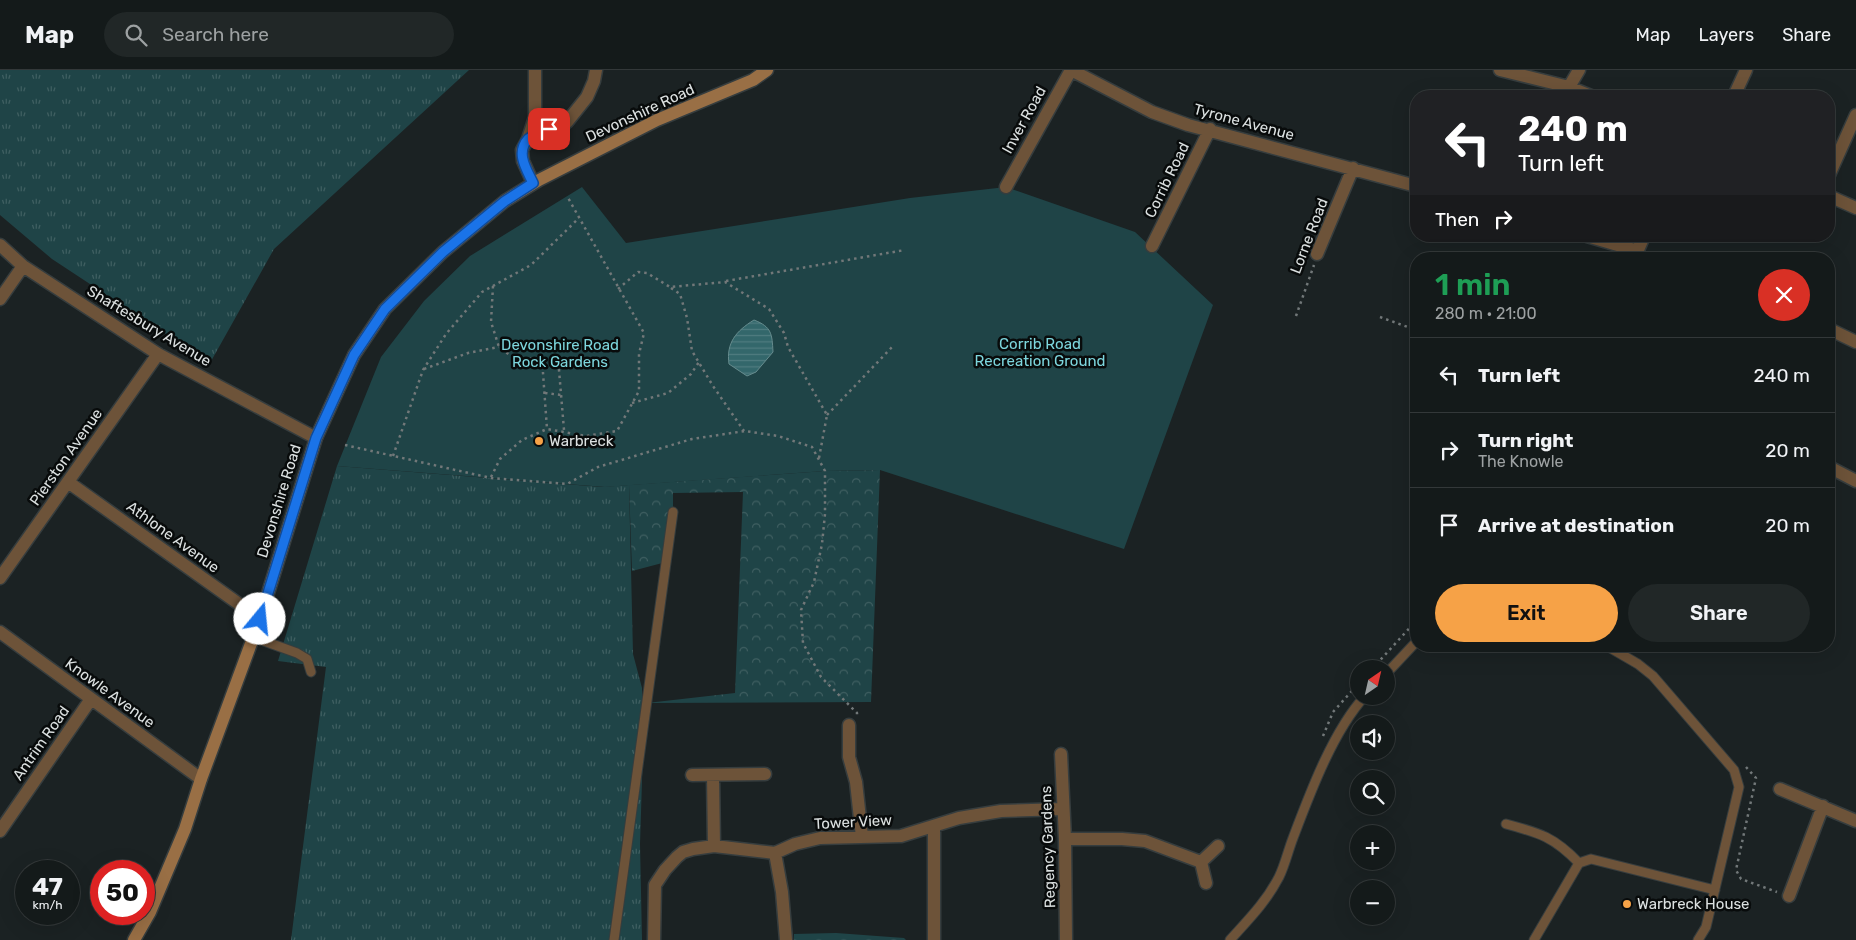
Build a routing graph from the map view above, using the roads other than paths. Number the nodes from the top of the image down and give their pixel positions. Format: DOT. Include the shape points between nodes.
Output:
graph roads {
  1 [pos="535,70"];
  2 [pos="596,70"];
  3 [pos="767,70"];
  4 [pos="1071,70"];
  5 [pos="1500,70"];
  6 [pos="1579,70"];
  7 [pos="1746,70"];
  8 [pos="1569,87"];
  9 [pos="1576,90"];
  10 [pos="1737,90"];
  11 [pos="1856,116"];
  12 [pos="1210,129"];
  13 [pos="528,139"];
  14 [pos="1835,162"];
  15 [pos="1354,168"];
  16 [pos="533,183"];
  17 [pos="1410,184"];
  18 [pos="1006,187"];
  19 [pos="1835,199"];
  20 [pos="1856,208"];
  21 [pos="1602,242"];
  22 [pos="0,245"];
  23 [pos="1152,246"];
  24 [pos="1628,252"];
  25 [pos="1318,254"];
  26 [pos="23,266"];
  27 [pos="0,300"];
  28 [pos="1835,332"];
  29 [pos="1856,342"];
  30 [pos="158,354"];
  31 [pos="316,438"];
  32 [pos="1835,470"];
  33 [pos="1856,481"];
  34 [pos="68,482"];
  35 [pos="673,512"];
  36 [pos="0,578"];
  37 [pos="260,619"];
  38 [pos="0,632"];
  39 [pos="253,638"];
  40 [pos="1410,648"];
  41 [pos="1617,652"];
  42 [pos="1395,664"];
  43 [pos="311,672"];
  44 [pos="91,699"];
  45 [pos="1357,705"];
  46 [pos="853,724"];
  47 [pos="1060,754"];
  48 [pos="765,774"];
  49 [pos="692,775"];
  50 [pos="713,775"];
  51 [pos="201,779"];
  52 [pos="1780,789"];
  53 [pos="1823,806"];
  54 [pos="1063,809"];
  55 [pos="1856,820"];
  56 [pos="1506,824"];
  57 [pos="934,826"];
  58 [pos="0,831"];
  59 [pos="862,837"];
  60 [pos="1065,839"];
  61 [pos="714,846"];
  62 [pos="1218,846"];
  63 [pos="775,853"];
  64 [pos="1202,862"];
  65 [pos="1579,863"];
  66 [pos="1206,883"];
  67 [pos="1715,890"];
  68 [pos="1789,896"];
  69 [pos="134,940"];
  70 [pos="614,940"];
  71 [pos="654,940"];
  72 [pos="786,940"];
  73 [pos="934,940"];
  74 [pos="1066,940"];
  75 [pos="1230,940"];
  76 [pos="1534,940"];
  77 [pos="1698,940"];
  1 -- 13 [label="street" via="535,117"];
  2 -- 13 [label="street" via="587,97 568,122"];
  3 -- 16 [label="main road, Devonshire Road" via="753,80 657,120"];
  4 -- 12 [label="street, Tyrone Avenue" via="1152,112"];
  4 -- 18 [label="street, Inver Road"];
  5 -- 8 [label="street"];
  6 -- 8 [label="street"];
  7 -- 10 [label="street"];
  8 -- 9 [label="street"];
  11 -- 14 [label="street"];
  12 -- 15 [label="street, Tyrone Avenue"];
  12 -- 23 [label="street, Corrib Road"];
  13 -- 16 [label="street" via="522,150 523,161"];
  15 -- 17 [label="street, Tyrone Avenue"];
  15 -- 25 [label="street, Lorne Road"];
  16 -- 31 [label="main road, Devonshire Road" via="505,201 443,252 385,309 354,355"];
  19 -- 20 [label="street"];
  21 -- 24 [label="street"];
  22 -- 26 [label="street, Shaftesbury Avenue"];
  26 -- 27 [label="street"];
  26 -- 30 [label="street, Shaftesbury Avenue"];
  28 -- 29 [label="street"];
  30 -- 31 [label="street, Shaftesbury Avenue"];
  30 -- 34 [label="street, Pierston Avenue"];
  31 -- 37 [label="main road, Devonshire Road"];
  32 -- 33 [label="street"];
  34 -- 36 [label="street, Pierston Avenue"];
  34 -- 37 [label="street, Athlone Avenue"];
  35 -- 70 [label="lane"];
  37 -- 39 [label="main road, Devonshire Road"];
  38 -- 44 [label="street, Knowle Avenue"];
  39 -- 43 [label="lane" via="297,653 306,659"];
  39 -- 51 [label="main road, Devonshire Road"];
  40 -- 42 [label="lane"];
  41 -- 67 [label="lane" via="1653,676 1734,770 1739,787"];
  44 -- 51 [label="street, Knowle Avenue"];
  44 -- 58 [label="street, Antrim Road"];
  45 -- 75 [label="lane" via="1338,734 1319,775 1280,875 1263,904"];
  46 -- 59 [label="street" via="849,757 856,782"];
  47 -- 54 [label="street, Regency Gardens"];
  48 -- 50 [label="street"];
  49 -- 50 [label="street"];
  50 -- 61 [label="street"];
  51 -- 69 [label="main road, Devonshire Road" via="154,903"];
  52 -- 53 [label="street"];
  53 -- 55 [label="street"];
  53 -- 68 [label="street"];
  54 -- 57 [label="street, Tower View" via="1001,811"];
  54 -- 60 [label="street, Regency Gardens"];
  56 -- 65 [label="lane" via="1541,834 1565,849"];
  57 -- 59 [label="street, Tower View" via="901,836"];
  57 -- 73 [label="street"];
  59 -- 63 [label="street, Tower View" via="820,838"];
  60 -- 64 [label="street" via="1139,840"];
  60 -- 74 [label="street, Regency Gardens"];
  61 -- 63 [label="street, Tower View"];
  61 -- 71 [label="street, Tower View" via="683,852 658,879 654,890"];
  62 -- 64 [label="street"];
  63 -- 72 [label="street"];
  64 -- 66 [label="street"];
  65 -- 67 [label="lane" via="1591,859"];
  65 -- 76 [label="lane"];
  67 -- 77 [label="lane" via="1706,927"];
}
